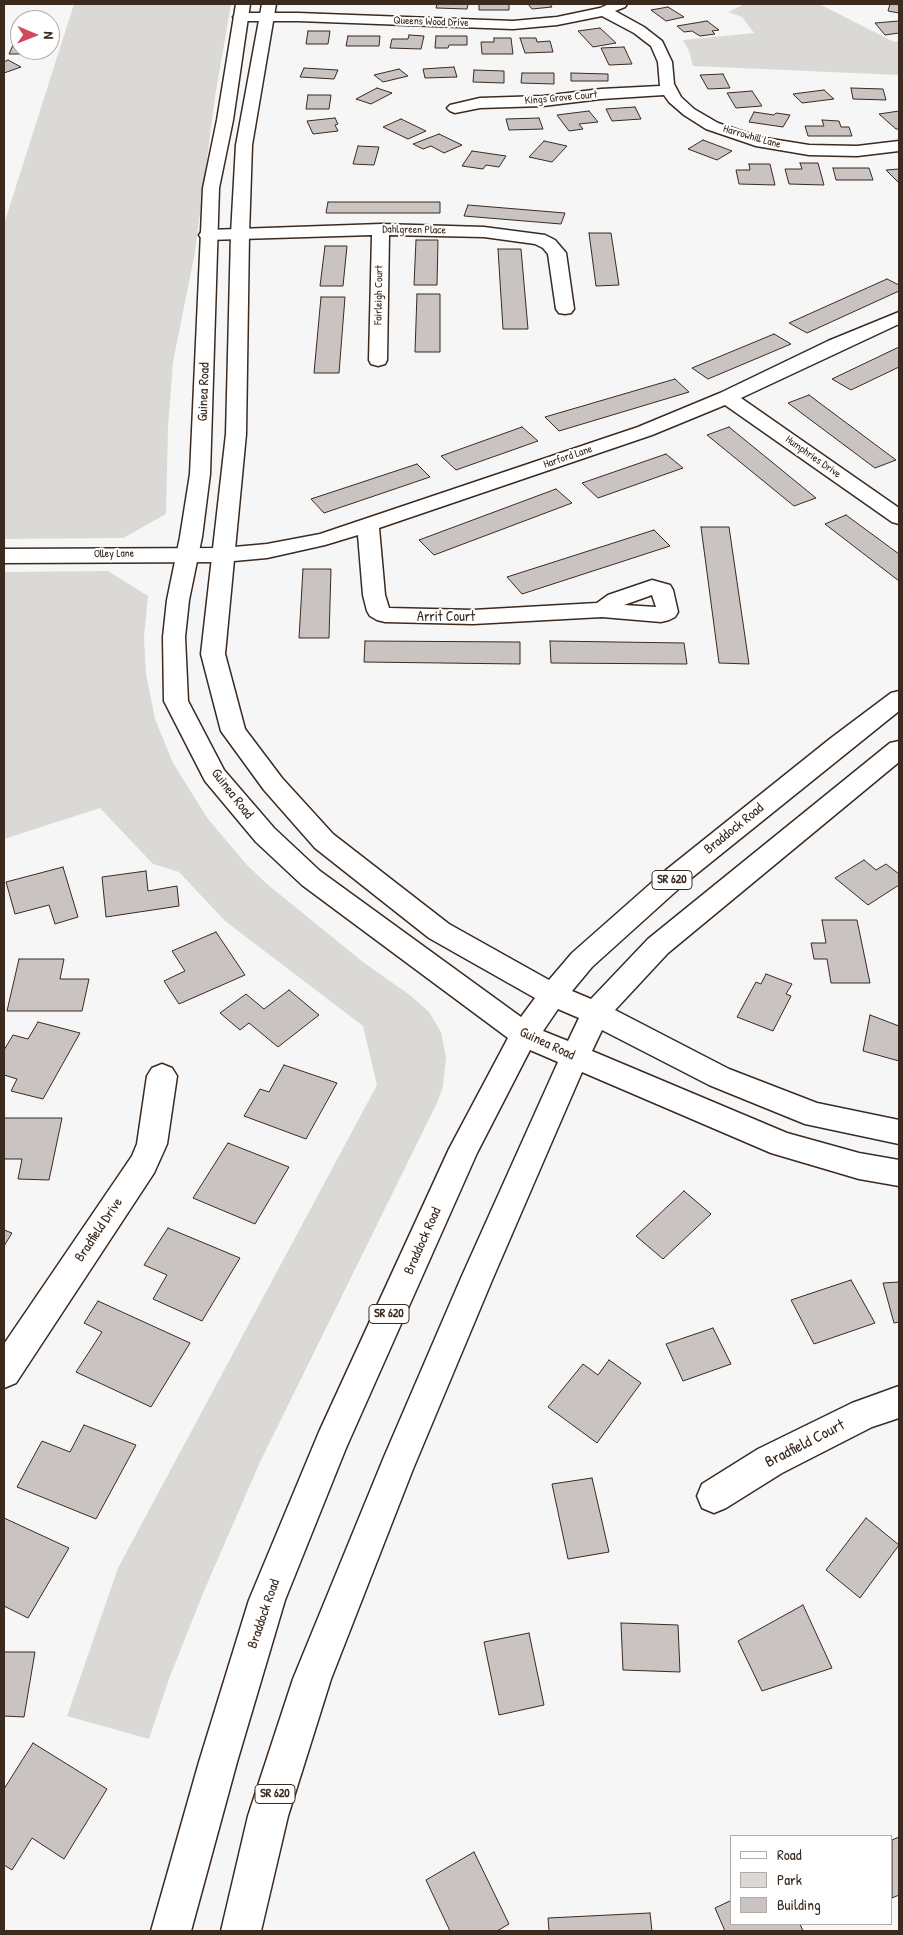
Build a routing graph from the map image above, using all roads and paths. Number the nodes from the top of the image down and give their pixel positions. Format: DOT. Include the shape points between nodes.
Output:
graph roads {
  1 [pos="620,4"];
  2 [pos="241,10"];
  3 [pos="268,10"];
  4 [pos="604,11"];
  5 [pos="668,90"];
  6 [pos="455,108"];
  7 [pos="899,146"];
  8 [pos="381,229"];
  9 [pos="240,234"];
  10 [pos="208,235"];
  11 [pos="565,310"];
  12 [pos="899,317"];
  13 [pos="378,360"];
  14 [pos="727,397"];
  15 [pos="899,518"];
  16 [pos="368,525"];
  17 [pos="188,554"];
  18 [pos="223,555"];
  19 [pos="4,556"];
  20 [pos="602,610"];
  21 [pos="899,698"];
  22 [pos="899,749"];
  23 [pos="553,995"];
  24 [pos="595,1013"];
  25 [pos="524,1035"];
  26 [pos="574,1057"];
  27 [pos="162,1076"];
  28 [pos="899,1132"];
  29 [pos="899,1173"];
  30 [pos="4,1372"];
  31 [pos="899,1402"];
  32 [pos="714,1496"];
  33 [pos="171,1931"];
  34 [pos="241,1931"];
  1 -- 4 [label="main road, Queens Wood Drive"];
  2 -- 3 [label="main road, Queens Wood Drive"];
  2 -- 10 [label="main road, Guinea Road" via="225,120 211,188"];
  3 -- 4 [label="main road, Queens Wood Drive" via="513,24 557,21"];
  3 -- 9 [label="main road" via="244,145"];
  4 -- 5 [label="main road" via="639,30 656,44 665,62"];
  5 -- 6 [label="main road, Kings Grove Court" via="480,103"];
  5 -- 7 [label="main road, Harrowhill Lane" via="682,107 700,119 726,132 756,141 825,151 857,152"];
  8 -- 9 [label="main road, Dahlgreen Place"];
  8 -- 11 [label="main road, Dahlgreen Place" via="484,232 539,239 557,253"];
  8 -- 13 [label="main road, Fairleigh Court"];
  9 -- 10 [label="main road, Dahlgreen Place"];
  9 -- 18 [label="main road" via="236,434"];
  10 -- 17 [label="main road, Guinea Road" via="200,474"];
  12 -- 14 [label="main road, Harford Lane" via="835,344"];
  14 -- 15 [label="main road, Humphries Drive"];
  14 -- 16 [label="main road, Harford Lane" via="645,431"];
  16 -- 18 [label="main road, Harford Lane" via="325,539 267,551"];
  16 -- 20 [label="main road, Arrit Court" via="374,595 378,611 385,615 473,617"];
  17 -- 18 [label="main road, Olley Lane"];
  17 -- 19 [label="main road, Olley Lane"];
  17 -- 25 [label="main road, Guinea Road" via="174,637 176,701 214,775 265,835 311,878"];
  18 -- 23 [label="main road" via="213,654 233,731 273,784 324,841 439,931"];
  21 -- 23 [label="main road, Braddock Road / SR 620" via="675,877 582,960"];
  22 -- 24 [label="main road, SR 620" via="658,946"];
  23 -- 24 [label="main road"];
  23 -- 25 [label="main road, Braddock Road / SR 620"];
  24 -- 26 [label="main road, SR 620"];
  24 -- 28 [label="main road" via="719,1078 815,1115"];
  25 -- 26 [label="main road, Guinea Road"];
  25 -- 33 [label="main road, Braddock Road / SR 620" via="464,1149 330,1444 267,1600"];
  26 -- 29 [label="main road, Guinea Road" via="782,1144 858,1166"];
  26 -- 34 [label="main road, SR 620" via="396,1469 312,1679 268,1816"];
  27 -- 30 [label="main road, Bradfield Drive" via="152,1144 143,1164"];
  31 -- 32 [label="main road, Bradfield Court" via="864,1414 770,1461"];
}
